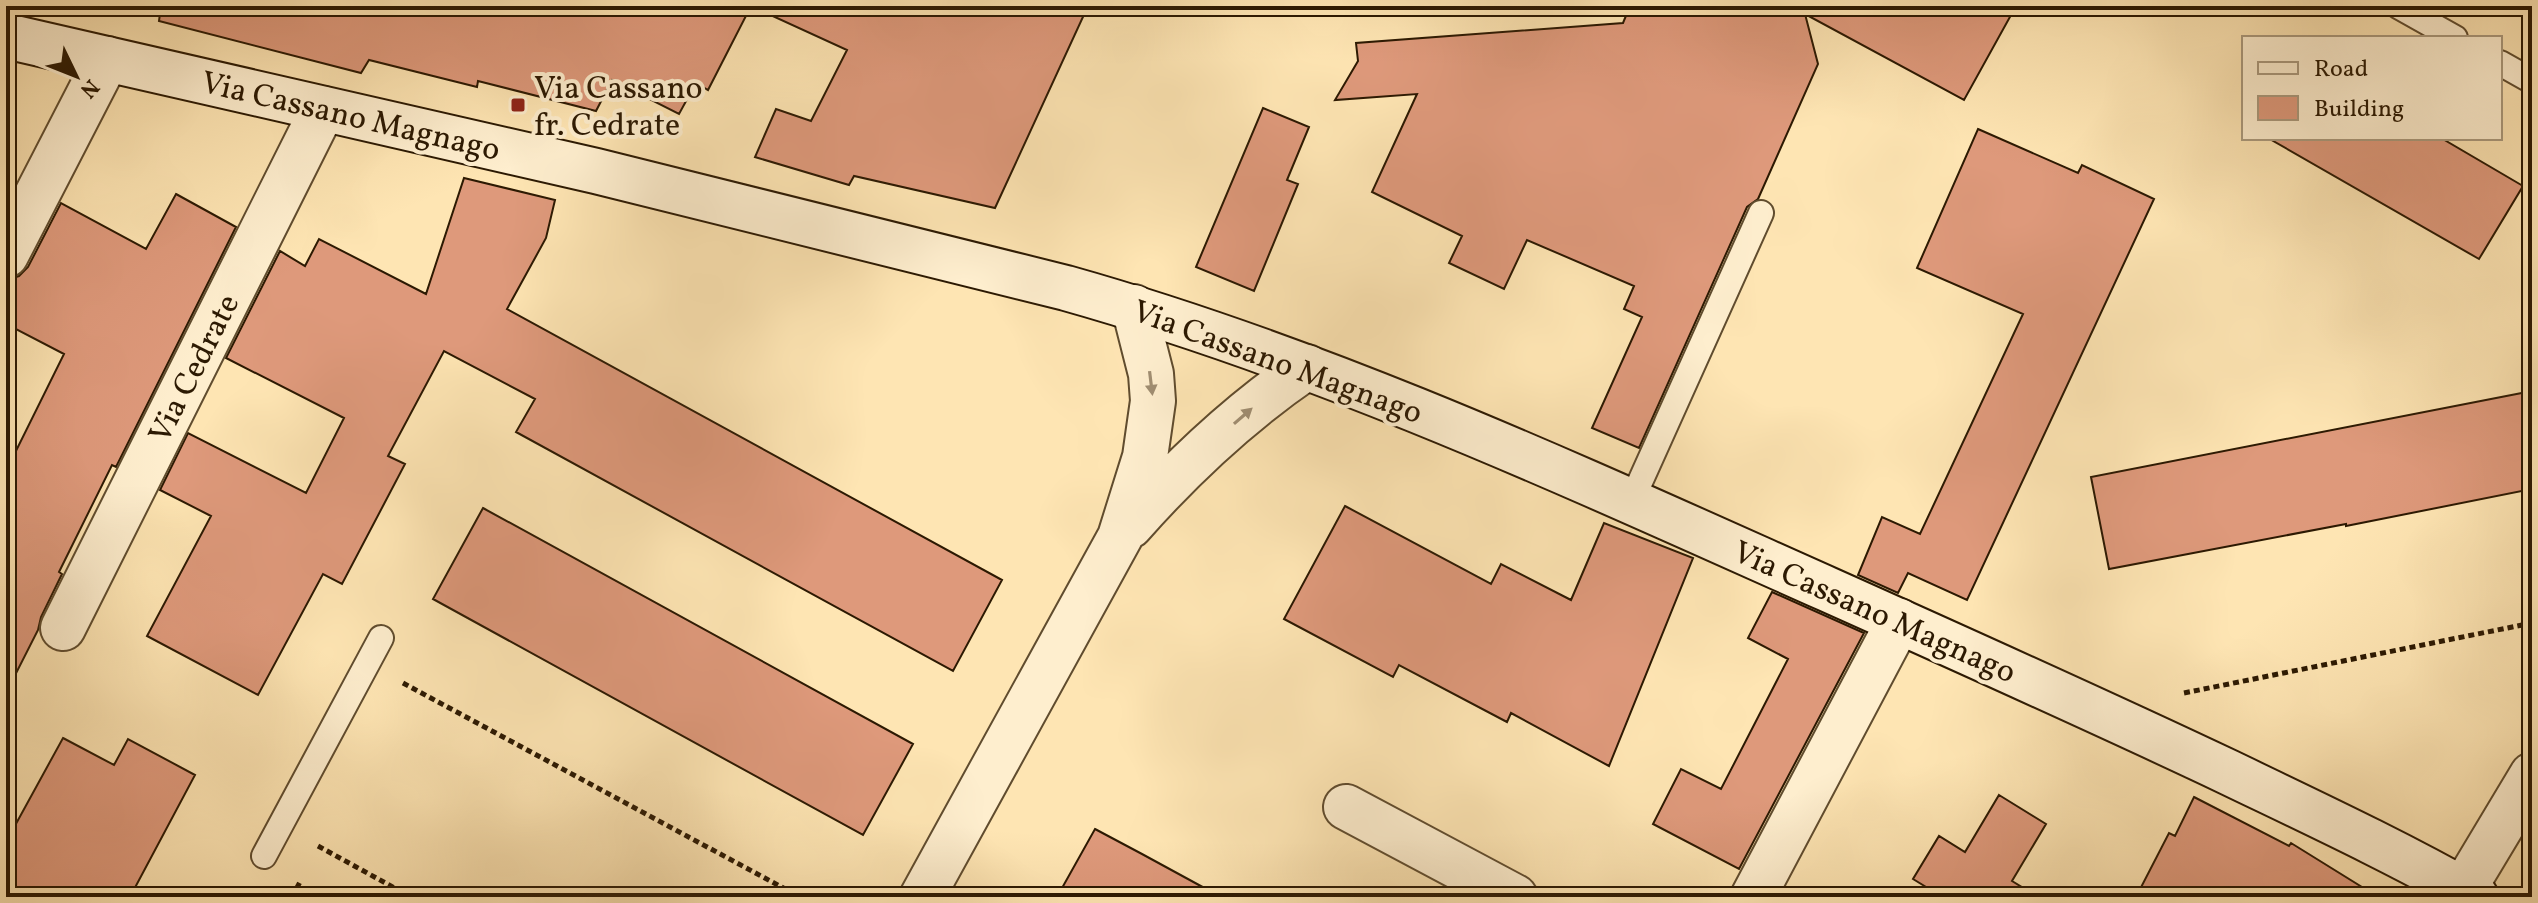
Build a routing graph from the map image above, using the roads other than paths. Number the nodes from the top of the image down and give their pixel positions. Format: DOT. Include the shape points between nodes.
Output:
graph roads {
  1 [pos="2398,6"];
  2 [pos="6,36"];
  3 [pos="2451,36"];
  4 [pos="107,59"];
  5 [pos="2502,64"];
  6 [pos="2532,81"];
  7 [pos="323,109"];
  8 [pos="1761,213"];
  9 [pos="6,255"];
  10 [pos="1134,307"];
  11 [pos="1307,367"];
  12 [pos="1631,502"];
  13 [pos="1120,537"];
  14 [pos="1899,621"];
  15 [pos="63,628"];
  16 [pos="381,638"];
  17 [pos="2532,775"];
  18 [pos="1346,807"];
  19 [pos="264,856"];
  20 [pos="2470,893"];
  21 [pos="922,897"];
  22 [pos="1515,897"];
  23 [pos="1753,897"];
  1 -- 3 [label="lane"];
  2 -- 4 [label="street, Via Cassano Magnago"];
  4 -- 7 [label="street, Via Cassano Magnago"];
  4 -- 9 [label="street"];
  5 -- 6 [label="lane"];
  7 -- 10 [label="street, Via Cassano Magnago" via="596,171"];
  7 -- 15 [label="street, Via Cedrate"];
  8 -- 12 [label="lane"];
  10 -- 11 [label="street, Via Cassano Magnago"];
  10 -- 13 [label="street, one-way" via="1153,401 1145,457"];
  11 -- 12 [label="street, Via Cassano Magnago"];
  13 -- 11 [label="street, one-way" via="1184,468 1269,393"];
  12 -- 14 [label="street, Via Cassano Magnago"];
  13 -- 21 [label="street"];
  14 -- 20 [label="street, Via Cassano Magnago" via="2314,813"];
  14 -- 23 [label="street"];
  16 -- 19 [label="lane"];
  17 -- 20 [label="street"];
  18 -- 22 [label="street"];
}
